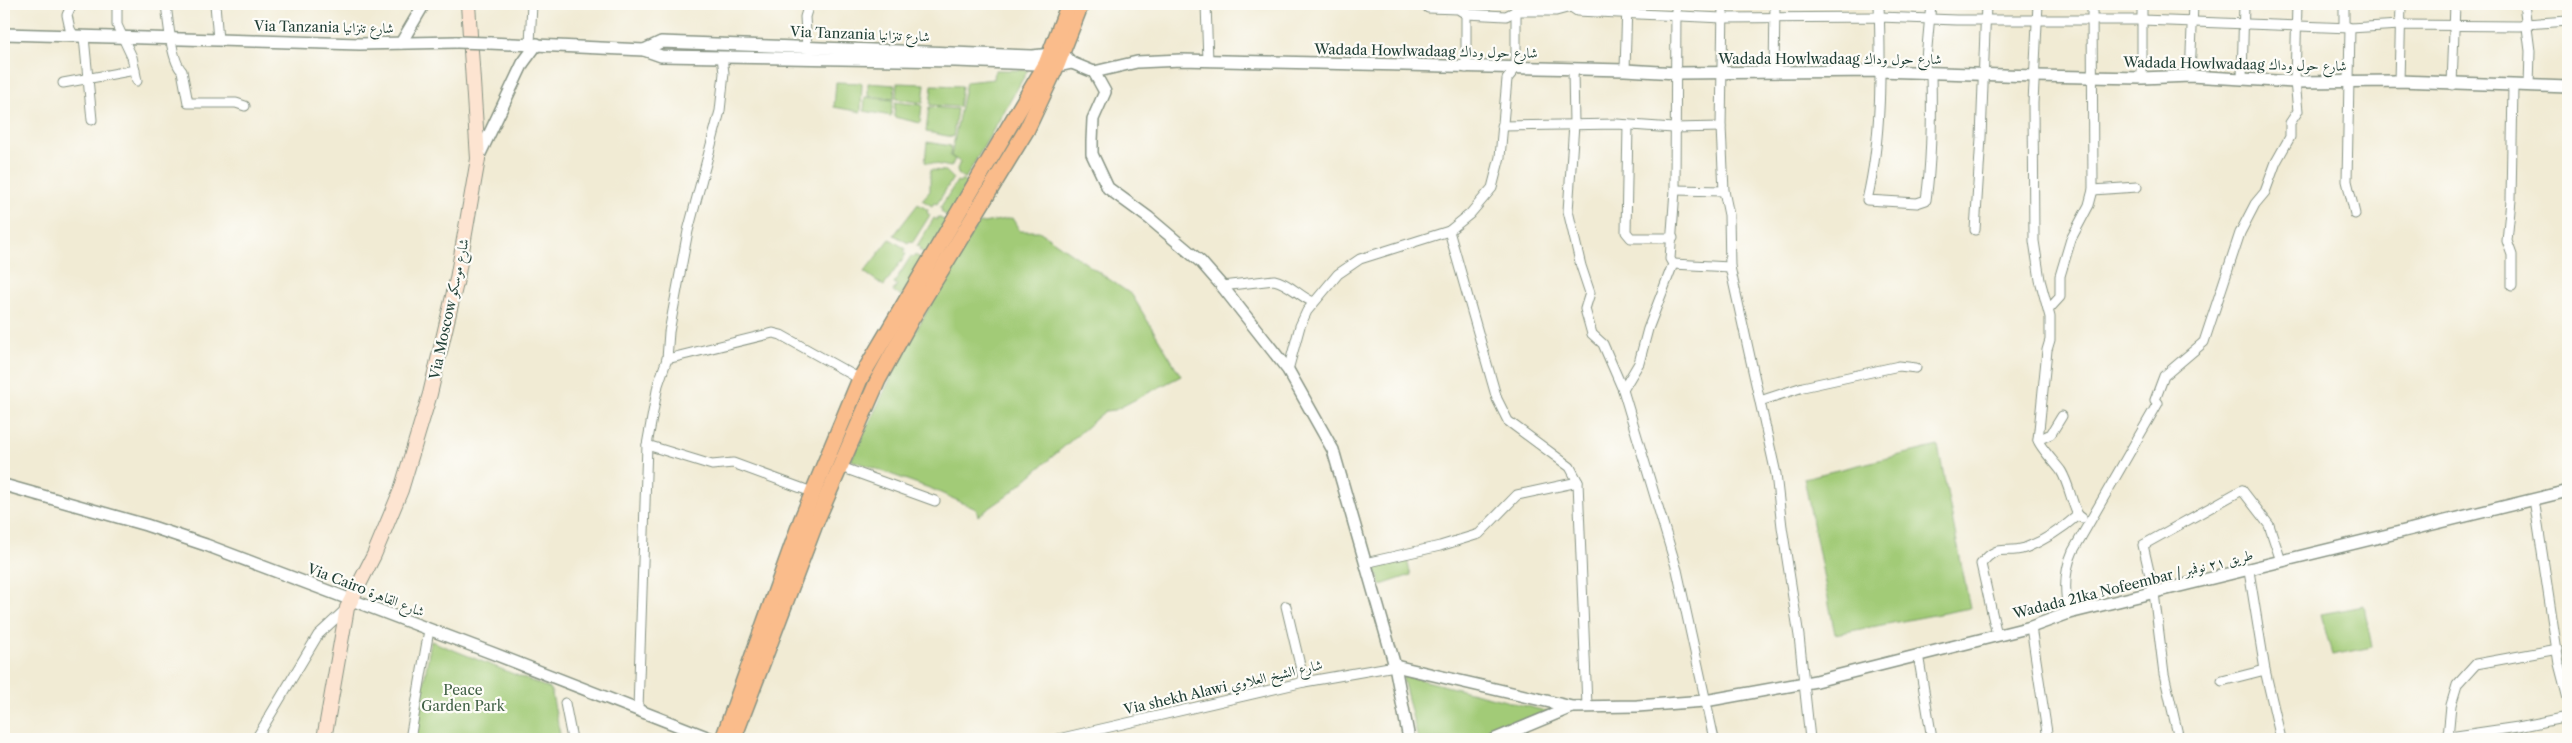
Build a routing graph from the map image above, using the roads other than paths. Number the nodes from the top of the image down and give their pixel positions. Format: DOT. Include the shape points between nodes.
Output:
graph roads {
  1 [pos="72,4"];
  2 [pos="117,4"];
  3 [pos="166,4"];
  4 [pos="215,4"];
  5 [pos="424,4"];
  6 [pos="468,4"];
  7 [pos="532,4"];
  8 [pos="809,4"];
  9 [pos="1069,4"];
  10 [pos="1081,4"];
  11 [pos="1206,4"];
  12 [pos="1466,4"];
  13 [pos="1627,4"];
  14 [pos="1676,4"];
  15 [pos="1723,4"];
  16 [pos="1775,4"];
  17 [pos="1879,4"];
  18 [pos="1932,4"];
  19 [pos="1986,4"];
  20 [pos="2038,4"];
  21 [pos="2092,4"];
  22 [pos="2142,4"];
  23 [pos="2192,4"];
  24 [pos="2244,4"];
  25 [pos="2296,4"];
  26 [pos="2344,4"];
  27 [pos="2400,4"];
  28 [pos="2455,4"];
  29 [pos="2524,4"];
  30 [pos="1428,8"];
  31 [pos="1516,8"];
  32 [pos="1466,14"];
  33 [pos="1627,14"];
  34 [pos="1676,17"];
  35 [pos="1880,17"];
  36 [pos="1722,18"];
  37 [pos="1775,18"];
  38 [pos="1932,19"];
  39 [pos="1986,19"];
  40 [pos="2038,20"];
  41 [pos="2092,20"];
  42 [pos="2142,20"];
  43 [pos="2568,21"];
  44 [pos="2192,22"];
  45 [pos="2244,22"];
  46 [pos="2296,24"];
  47 [pos="2525,24"];
  48 [pos="2400,25"];
  49 [pos="2455,26"];
  50 [pos="2350,28"];
  51 [pos="4,34"];
  52 [pos="79,36"];
  53 [pos="122,37"];
  54 [pos="172,39"];
  55 [pos="218,40"];
  56 [pos="401,43"];
  57 [pos="533,44"];
  58 [pos="807,48"];
  59 [pos="644,50"];
  60 [pos="781,53"];
  61 [pos="722,57"];
  62 [pos="1058,60"];
  63 [pos="1208,60"];
  64 [pos="1466,68"];
  65 [pos="1516,68"];
  66 [pos="135,70"];
  67 [pos="1573,70"];
  68 [pos="1625,70"];
  69 [pos="1879,71"];
  70 [pos="1094,72"];
  71 [pos="1676,73"];
  72 [pos="1722,73"];
  73 [pos="1774,73"];
  74 [pos="1931,74"];
  75 [pos="1984,75"];
  76 [pos="2034,76"];
  77 [pos="2190,76"];
  78 [pos="2091,77"];
  79 [pos="2142,78"];
  80 [pos="2242,78"];
  81 [pos="87,79"];
  82 [pos="137,81"];
  83 [pos="2347,81"];
  84 [pos="2399,81"];
  85 [pos="2296,82"];
  86 [pos="64,83"];
  87 [pos="2452,85"];
  88 [pos="2513,86"];
  89 [pos="2529,86"];
  90 [pos="2568,87"];
  91 [pos="245,106"];
  92 [pos="92,120"];
  93 [pos="1574,124"];
  94 [pos="1628,125"];
  95 [pos="1502,126"];
  96 [pos="1676,127"];
  97 [pos="1720,127"];
  98 [pos="478,159"];
  99 [pos="2137,187"];
  100 [pos="1675,190"];
  101 [pos="2093,190"];
  102 [pos="1724,191"];
  103 [pos="978,194"];
  104 [pos="2356,214"];
  105 [pos="1975,230"];
  106 [pos="1449,231"];
  107 [pos="1673,238"];
  108 [pos="1673,264"];
  109 [pos="1730,267"];
  110 [pos="1222,286"];
  111 [pos="2512,286"];
  112 [pos="1313,302"];
  113 [pos="2049,309"];
  114 [pos="667,359"];
  115 [pos="1916,368"];
  116 [pos="1288,370"];
  117 [pos="860,379"];
  118 [pos="1623,390"];
  119 [pos="1760,401"];
  120 [pos="2062,416"];
  121 [pos="836,434"];
  122 [pos="852,436"];
  123 [pos="2038,440"];
  124 [pos="646,445"];
  125 [pos="841,467"];
  126 [pos="1578,482"];
  127 [pos="4,485"];
  128 [pos="2568,491"];
  129 [pos="812,492"];
  130 [pos="2534,499"];
  131 [pos="936,501"];
  132 [pos="2078,515"];
  133 [pos="2089,521"];
  134 [pos="2281,561"];
  135 [pos="1365,563"];
  136 [pos="2249,571"];
  137 [pos="2154,592"];
  138 [pos="349,605"];
  139 [pos="1286,606"];
  140 [pos="2069,613"];
  141 [pos="2031,626"];
  142 [pos="429,630"];
  143 [pos="1997,635"];
  144 [pos="2558,649"];
  145 [pos="1918,654"];
  146 [pos="2564,664"];
  147 [pos="1395,666"];
  148 [pos="2265,670"];
  149 [pos="2222,681"];
  150 [pos="1304,682"];
  151 [pos="1804,683"];
  152 [pos="2568,699"];
  153 [pos="1705,701"];
  154 [pos="565,703"];
  155 [pos="1587,706"];
  156 [pos="1572,707"];
  157 [pos="638,709"];
  158 [pos="2568,716"];
  159 [pos="2448,737"];
  160 [pos="256,739"];
  161 [pos="324,739"];
  162 [pos="410,739"];
  163 [pos="572,739"];
  164 [pos="712,739"];
  165 [pos="723,739"];
  166 [pos="734,739"];
  167 [pos="1058,739"];
  168 [pos="1409,739"];
  169 [pos="1494,739"];
  170 [pos="1714,739"];
  171 [pos="1810,739"];
  172 [pos="1932,739"];
  173 [pos="2048,739"];
  174 [pos="2179,739"];
  175 [pos="2281,739"];
  176 [pos="2436,739"];
  1 -- 52 [label="street" via="67,15"];
  2 -- 53 [label="street" via="117,25"];
  3 -- 54 [label="street"];
  4 -- 55 [label="street"];
  5 -- 56 [label="street"];
  6 -- 98 [label="main road, Via Moscow شارع موسكو"];
  7 -- 57 [label="street"];
  8 -- 58 [label="street" via="805,17"];
  9 -- 62 [label="highway"];
  10 -- 62 [label="highway"];
  11 -- 63 [label="street"];
  12 -- 32 [label="street"];
  13 -- 33 [label="street"];
  14 -- 34 [label="street"];
  15 -- 36 [label="street"];
  16 -- 37 [label="street"];
  17 -- 35 [label="street"];
  18 -- 38 [label="street"];
  19 -- 39 [label="street"];
  20 -- 40 [label="street"];
  21 -- 41 [label="street"];
  22 -- 42 [label="street"];
  23 -- 44 [label="street"];
  24 -- 45 [label="street"];
  25 -- 46 [label="street"];
  26 -- 50 [label="street" via="2344,25"];
  27 -- 48 [label="street"];
  28 -- 49 [label="street"];
  29 -- 47 [label="street"];
  30 -- 32 [label="street" via="1458,9"];
  31 -- 32 [label="street" via="1506,16"];
  31 -- 33 [label="street" via="1556,11 1571,7 1577,11"];
  31 -- 65 [label="street"];
  32 -- 64 [label="street"];
  33 -- 34 [label="street"];
  33 -- 68 [label="street"];
  34 -- 36 [label="street"];
  34 -- 71 [label="street"];
  35 -- 37 [label="street"];
  35 -- 38 [label="street"];
  35 -- 69 [label="street"];
  36 -- 37 [label="street"];
  36 -- 72 [label="street"];
  37 -- 73 [label="street"];
  38 -- 39 [label="street"];
  38 -- 74 [label="street" via="1926,42 1925,69"];
  39 -- 40 [label="street"];
  39 -- 75 [label="street"];
  40 -- 41 [label="street"];
  40 -- 76 [label="street"];
  41 -- 42 [label="street"];
  41 -- 78 [label="street"];
  42 -- 44 [label="street"];
  42 -- 79 [label="street"];
  43 -- 47 [label="street"];
  44 -- 45 [label="street"];
  44 -- 77 [label="street"];
  45 -- 46 [label="street"];
  45 -- 80 [label="street"];
  46 -- 50 [label="street"];
  46 -- 85 [label="street"];
  47 -- 49 [label="street"];
  47 -- 89 [label="street" via="2530,51"];
  48 -- 49 [label="street"];
  48 -- 50 [label="street"];
  48 -- 84 [label="street"];
  49 -- 87 [label="street"];
  50 -- 83 [label="street"];
  51 -- 52 [label="street, Via Tanzania شارع تنزانيا"];
  52 -- 53 [label="street, Via Tanzania شارع تنزانيا"];
  52 -- 81 [label="street"];
  53 -- 54 [label="street, Via Tanzania شارع تنزانيا"];
  53 -- 66 [label="street"];
  54 -- 55 [label="street, Via Tanzania شارع تنزانيا"];
  54 -- 91 [label="street" via="188,103 236,103"];
  55 -- 56 [label="street, Via Tanzania شارع تنزانيا"];
  56 -- 57 [label="street, Via Tanzania شارع تنزانيا, bridge"];
  57 -- 59 [label="street, Via Tanzania شارع تنزانيا"];
  57 -- 98 [label="street"];
  58 -- 60 [label="street, Via Tanzania شارع تنزانيا"];
  58 -- 62 [label="street, Via Tanzania شارع تنزانيا"];
  59 -- 60 [label="street, Via Tanzania شارع تنزانيا" via="661,42"];
  59 -- 61 [label="street, Via Tanzania شارع تنزانيا" via="661,56"];
  60 -- 61 [label="street, Via Tanzania شارع تنزانيا"];
  60 -- 62 [label="street, Via Tanzania شارع تنزانيا"];
  61 -- 114 [label="street" via="724,73 720,111 688,231"];
  62 -- 70 [label="street, Via Tanzania شارع تنزانيا"];
  62 -- 103 [label="highway"];
  63 -- 64 [label="street, Wadada Howlwadaag شارع حول وداك"];
  63 -- 70 [label="street, Wadada Howlwadaag شارع حول وداك" via="1145,61"];
  64 -- 65 [label="street, Wadada Howlwadaag شارع حول وداك"];
  65 -- 67 [label="street, Wadada Howlwadaag شارع حول وداك"];
  65 -- 95 [label="street" via="1507,79"];
  66 -- 81 [label="street"];
  66 -- 82 [label="street"];
  67 -- 68 [label="street, Wadada Howlwadaag شارع حول وداك"];
  67 -- 93 [label="street"];
  68 -- 71 [label="street, Wadada Howlwadaag شارع حول وداك"];
  69 -- 73 [label="street, Wadada Howlwadaag شارع حول وداك"];
  69 -- 74 [label="street, Wadada Howlwadaag شارع حول وداك"];
  69 -- 74 [label="street" via="1877,134 1867,200 1895,202 1926,200 1932,136"];
  70 -- 110 [label="street" via="1105,92 1093,119 1092,154 1108,188 1182,246"];
  71 -- 72 [label="street, Wadada Howlwadaag شارع حول وداك"];
  71 -- 96 [label="street"];
  72 -- 73 [label="street, Wadada Howlwadaag شارع حول وداك"];
  72 -- 97 [label="street"];
  74 -- 75 [label="street, Wadada Howlwadaag شارع حول وداك"];
  75 -- 76 [label="street, Wadada Howlwadaag شارع حول وداك"];
  75 -- 105 [label="street"];
  76 -- 78 [label="street, Wadada Howlwadaag شارع حول وداك"];
  76 -- 113 [label="street" via="2034,242"];
  77 -- 79 [label="street, Wadada Howlwadaag شارع حول وداك"];
  77 -- 80 [label="street, Wadada Howlwadaag شارع حول وداك"];
  78 -- 79 [label="street, Wadada Howlwadaag شارع حول وداك"];
  78 -- 101 [label="street"];
  80 -- 85 [label="street, Wadada Howlwadaag شارع حول وداك"];
  81 -- 86 [label="street"];
  81 -- 92 [label="street"];
  83 -- 84 [label="street, Wadada Howlwadaag شارع حول وداك"];
  83 -- 85 [label="street, Wadada Howlwadaag شارع حول وداك"];
  83 -- 104 [label="street" via="2347,181"];
  84 -- 87 [label="street, Wadada Howlwadaag شارع حول وداك"];
  85 -- 133 [label="street" via="2298,111 2290,123 2290,136 2265,192 2240,233 2204,342 2164,376 2155,394 2158,403"];
  87 -- 88 [label="street, Wadada Howlwadaag شارع حول وداك"];
  88 -- 89 [label="street, Wadada Howlwadaag شارع حول وداك"];
  88 -- 111 [label="street" via="2507,241 2512,255"];
  89 -- 90 [label="street, Wadada Howlwadaag شارع حول وداك"];
  93 -- 94 [label="street"];
  93 -- 95 [label="street"];
  93 -- 118 [label="street" via="1568,211 1590,293 1585,309 1592,334 1603,344"];
  94 -- 96 [label="street"];
  94 -- 107 [label="street" via="1626,232 1631,238"];
  95 -- 106 [label="street" via="1499,165 1492,188 1470,214"];
  96 -- 97 [label="street"];
  96 -- 100 [label="street"];
  97 -- 102 [label="street"];
  98 -- 138 [label="main road, Via Moscow شارع موسكو" via="457,280 430,394 398,497"];
  99 -- 101 [label="street"];
  100 -- 102 [label="street"];
  100 -- 107 [label="street"];
  101 -- 113 [label="street" via="2060,276 2060,297"];
  102 -- 109 [label="street" via="1729,215"];
  103 -- 117 [label="highway" via="877,347"];
  103 -- 122 [label="highway" via="878,380"];
  106 -- 112 [label="street" via="1360,258 1338,274"];
  106 -- 126 [label="street" via="1497,399 1508,421 1570,467"];
  107 -- 108 [label="street" via="1670,258"];
  108 -- 109 [label="street"];
  108 -- 118 [label="street" via="1648,329 1639,363"];
  109 -- 119 [label="street"];
  110 -- 112 [label="street" via="1274,280"];
  110 -- 116 [label="street"];
  112 -- 116 [label="street" via="1300,326"];
  113 -- 123 [label="street" via="2050,340"];
  114 -- 117 [label="street" via="773,334 781,335"];
  114 -- 124 [label="street" via="658,384"];
  115 -- 119 [label="street" via="1899,366 1803,387"];
  116 -- 135 [label="street" via="1333,450"];
  117 -- 121 [label="highway"];
  118 -- 153 [label="street" via="1676,570"];
  119 -- 151 [label="street" via="1776,474"];
  120 -- 123 [label="street" via="2051,434"];
  121 -- 122 [label="highway"];
  121 -- 129 [label="highway"];
  122 -- 125 [label="highway"];
  123 -- 132 [label="street" via="2062,473"];
  124 -- 129 [label="street" via="712,465 733,463"];
  124 -- 157 [label="street"];
  125 -- 131 [label="street"];
  125 -- 166 [label="highway" via="815,524"];
  126 -- 135 [label="street" via="1517,495 1479,534"];
  126 -- 155 [label="street"];
  127 -- 138 [label="street, Via Cairo شارع القاهرة" via="163,531"];
  128 -- 130 [label="street, Wadada 21ka Nofeembar / طريق ٢١ نوفمبر"];
  129 -- 165 [label="highway"];
  130 -- 134 [label="street, Wadada 21ka Nofeembar / طريق ٢١ نوفمبر"];
  130 -- 144 [label="street"];
  132 -- 133 [label="street"];
  132 -- 143 [label="street" via="2043,541 2019,550 1997,550 1980,564"];
  133 -- 140 [label="street" via="2066,572"];
  134 -- 136 [label="street, Wadada 21ka Nofeembar / طريق ٢١ نوفمبر"];
  134 -- 137 [label="street" via="2269,524 2242,490 2143,545"];
  135 -- 147 [label="street"];
  136 -- 137 [label="street, Wadada 21ka Nofeembar / طريق ٢١ نوفمبر"];
  136 -- 148 [label="street"];
  137 -- 140 [label="street, Wadada 21ka Nofeembar / طريق ٢١ نوفمبر"];
  137 -- 174 [label="street" via="2164,674"];
  138 -- 142 [label="street, Via Cairo شارع القاهرة"];
  138 -- 160 [label="street" via="318,635"];
  138 -- 161 [label="main road, Via Moscow شارع موسكو"];
  139 -- 150 [label="street"];
  140 -- 141 [label="street, Wadada 21ka Nofeembar / طريق ٢١ نوفمبر"];
  141 -- 143 [label="street, Wadada 21ka Nofeembar / طريق ٢١ نوفمبر"];
  141 -- 173 [label="street"];
  142 -- 157 [label="street, Via Cairo شارع القاهرة"];
  142 -- 162 [label="street"];
  143 -- 145 [label="street, Wadada 21ka Nofeembar / طريق ٢١ نوفمبر"];
  144 -- 146 [label="street"];
  144 -- 159 [label="street" via="2476,664 2458,685 2451,705"];
  145 -- 151 [label="street, Wadada 21ka Nofeembar / طريق ٢١ نوفمبر"];
  145 -- 172 [label="street"];
  146 -- 152 [label="street"];
  147 -- 150 [label="street, Via shekh Alawi شارع الشيخ العلاوي"];
  147 -- 156 [label="street"];
  147 -- 168 [label="street"];
  148 -- 149 [label="street"];
  148 -- 175 [label="street"];
  150 -- 167 [label="street, Via shekh Alawi شارع الشيخ العلاوي"];
  151 -- 153 [label="street, Wadada 21ka Nofeembar / طريق ٢١ نوفمبر"];
  151 -- 171 [label="street"];
  153 -- 155 [label="street, Wadada 21ka Nofeembar / طريق ٢١ نوفمبر"];
  153 -- 170 [label="street"];
  154 -- 163 [label="street"];
  155 -- 156 [label="street, Wadada 21ka Nofeembar / طريق ٢١ نوفمبر"];
  156 -- 169 [label="street"];
  157 -- 164 [label="street, Via Cairo شارع القاهرة"];
  158 -- 159 [label="street"];
  159 -- 176 [label="street"];
}
